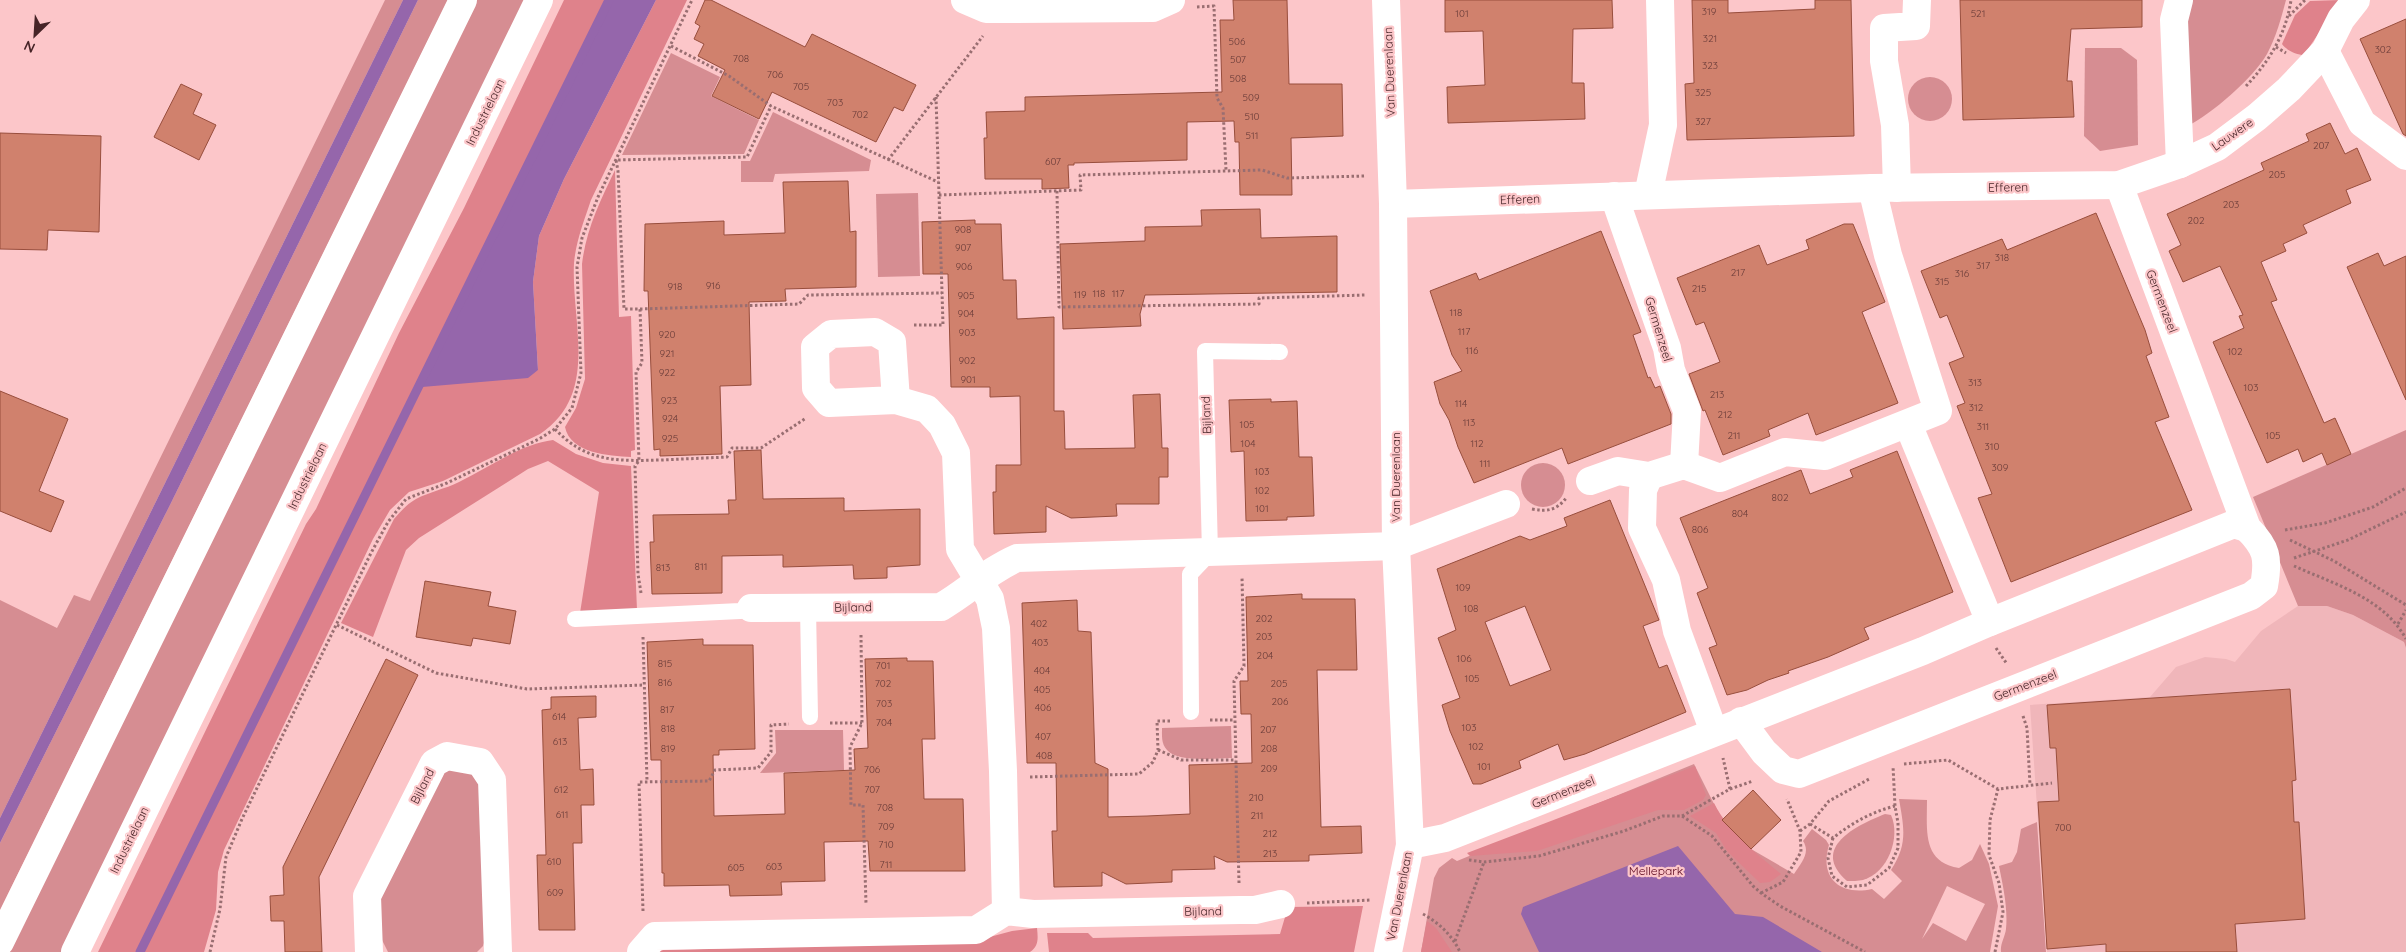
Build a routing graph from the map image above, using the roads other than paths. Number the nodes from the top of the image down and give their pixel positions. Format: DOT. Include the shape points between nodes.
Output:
graph roads {
  1 [pos="463,0"];
  2 [pos="539,0"];
  3 [pos="965,0"];
  4 [pos="1386,0"];
  5 [pos="1660,0"];
  6 [pos="1917,0"];
  7 [pos="2179,0"];
  8 [pos="2356,0"];
  9 [pos="1181,4"];
  10 [pos="2325,51"];
  11 [pos="2406,156"];
  12 [pos="2180,164"];
  13 [pos="2119,186"];
  14 [pos="1884,188"];
  15 [pos="1648,195"];
  16 [pos="1614,196"];
  17 [pos="1393,204"];
  18 [pos="1280,352"];
  19 [pos="896,400"];
  20 [pos="1908,424"];
  21 [pos="1684,465"];
  22 [pos="1649,476"];
  23 [pos="1590,481"];
  24 [pos="1506,504"];
  25 [pos="2247,528"];
  26 [pos="1396,546"];
  27 [pos="1210,553"];
  28 [pos="980,582"];
  29 [pos="751,608"];
  30 [pos="808,608"];
  31 [pos="575,619"];
  32 [pos="1990,622"];
  33 [pos="1196,716"];
  34 [pos="810,717"];
  35 [pos="1741,721"];
  36 [pos="1714,732"];
  37 [pos="1410,845"];
  38 [pos="1281,904"];
  39 [pos="1006,911"];
  40 [pos="0,942"];
  41 [pos="648,944"];
  42 [pos="75,952"];
  43 [pos="369,952"];
  44 [pos="498,952"];
  45 [pos="1388,952"];
  1 -- 40 [label="street"];
  2 -- 42 [label="street, Industrielaan"];
  3 -- 9 [label="street" via="986,9 1153,8"];
  4 -- 17 [label="street, Van Duerenlaan"];
  5 -- 15 [label="street" via="1663,125"];
  6 -- 14 [label="street" via="1916,26 1884,28 1884,61 1895,125"];
  7 -- 12 [label="street" via="2174,20"];
  8 -- 10 [label="street, Lauwere" via="2341,19"];
  10 -- 11 [label="street" via="2362,123"];
  10 -- 12 [label="street, Lauwere" via="2257,117 2216,147"];
  12 -- 13 [label="street, Lauwere"];
  13 -- 14 [label="street, Efferen"];
  13 -- 25 [label="street, Germenzeel"];
  14 -- 15 [label="street, Efferen"];
  14 -- 20 [label="street" via="1888,255 1938,411"];
  15 -- 16 [label="street, Efferen"];
  16 -- 17 [label="street, Efferen"];
  16 -- 21 [label="street, Germenzeel" via="1687,411"];
  17 -- 26 [label="street, Van Duerenlaan"];
  18 -- 27 [label="lane, Bijland" via="1204,352"];
  19 -- 19 [label="street" via="892,342 875,332 831,334 815,347 816,388 829,403"];
  19 -- 28 [label="street" via="927,410 942,425 956,453 960,548"];
  20 -- 21 [label="street" via="1825,456 1785,452 1720,478"];
  20 -- 32 [label="street"];
  21 -- 22 [label="street"];
  22 -- 23 [label="street" via="1618,471"];
  22 -- 36 [label="street" via="1643,490 1642,528 1666,580 1677,631"];
  24 -- 26 [label="street"];
  25 -- 32 [label="street, Germenzeel" via="2234,524"];
  25 -- 35 [label="street, Germenzeel" via="2277,564 2264,586 2251,596 1799,774 1783,770 1764,752"];
  26 -- 27 [label="street, Bijland"];
  26 -- 37 [label="street, Van Duerenlaan"];
  27 -- 28 [label="street, Bijland" via="1017,558 1001,565"];
  27 -- 33 [label="lane" via="1190,574"];
  28 -- 30 [label="street, Bijland" via="941,607"];
  28 -- 39 [label="street" via="990,599 996,628"];
  29 -- 30 [label="street, Bijland"];
  29 -- 31 [label="lane"];
  30 -- 34 [label="lane"];
  32 -- 35 [label="street, Germenzeel"];
  35 -- 36 [label="street, Germenzeel"];
  36 -- 37 [label="street, Germenzeel" via="1445,838"];
  37 -- 45 [label="street, Van Duerenlaan"];
  38 -- 39 [label="street, Bijland" via="1255,910 1033,914"];
  39 -- 41 [label="street" via="976,930 867,932"];
  43 -- 44 [label="street, Bijland" via="367,896 434,763 447,756 480,762 492,780"];
}
